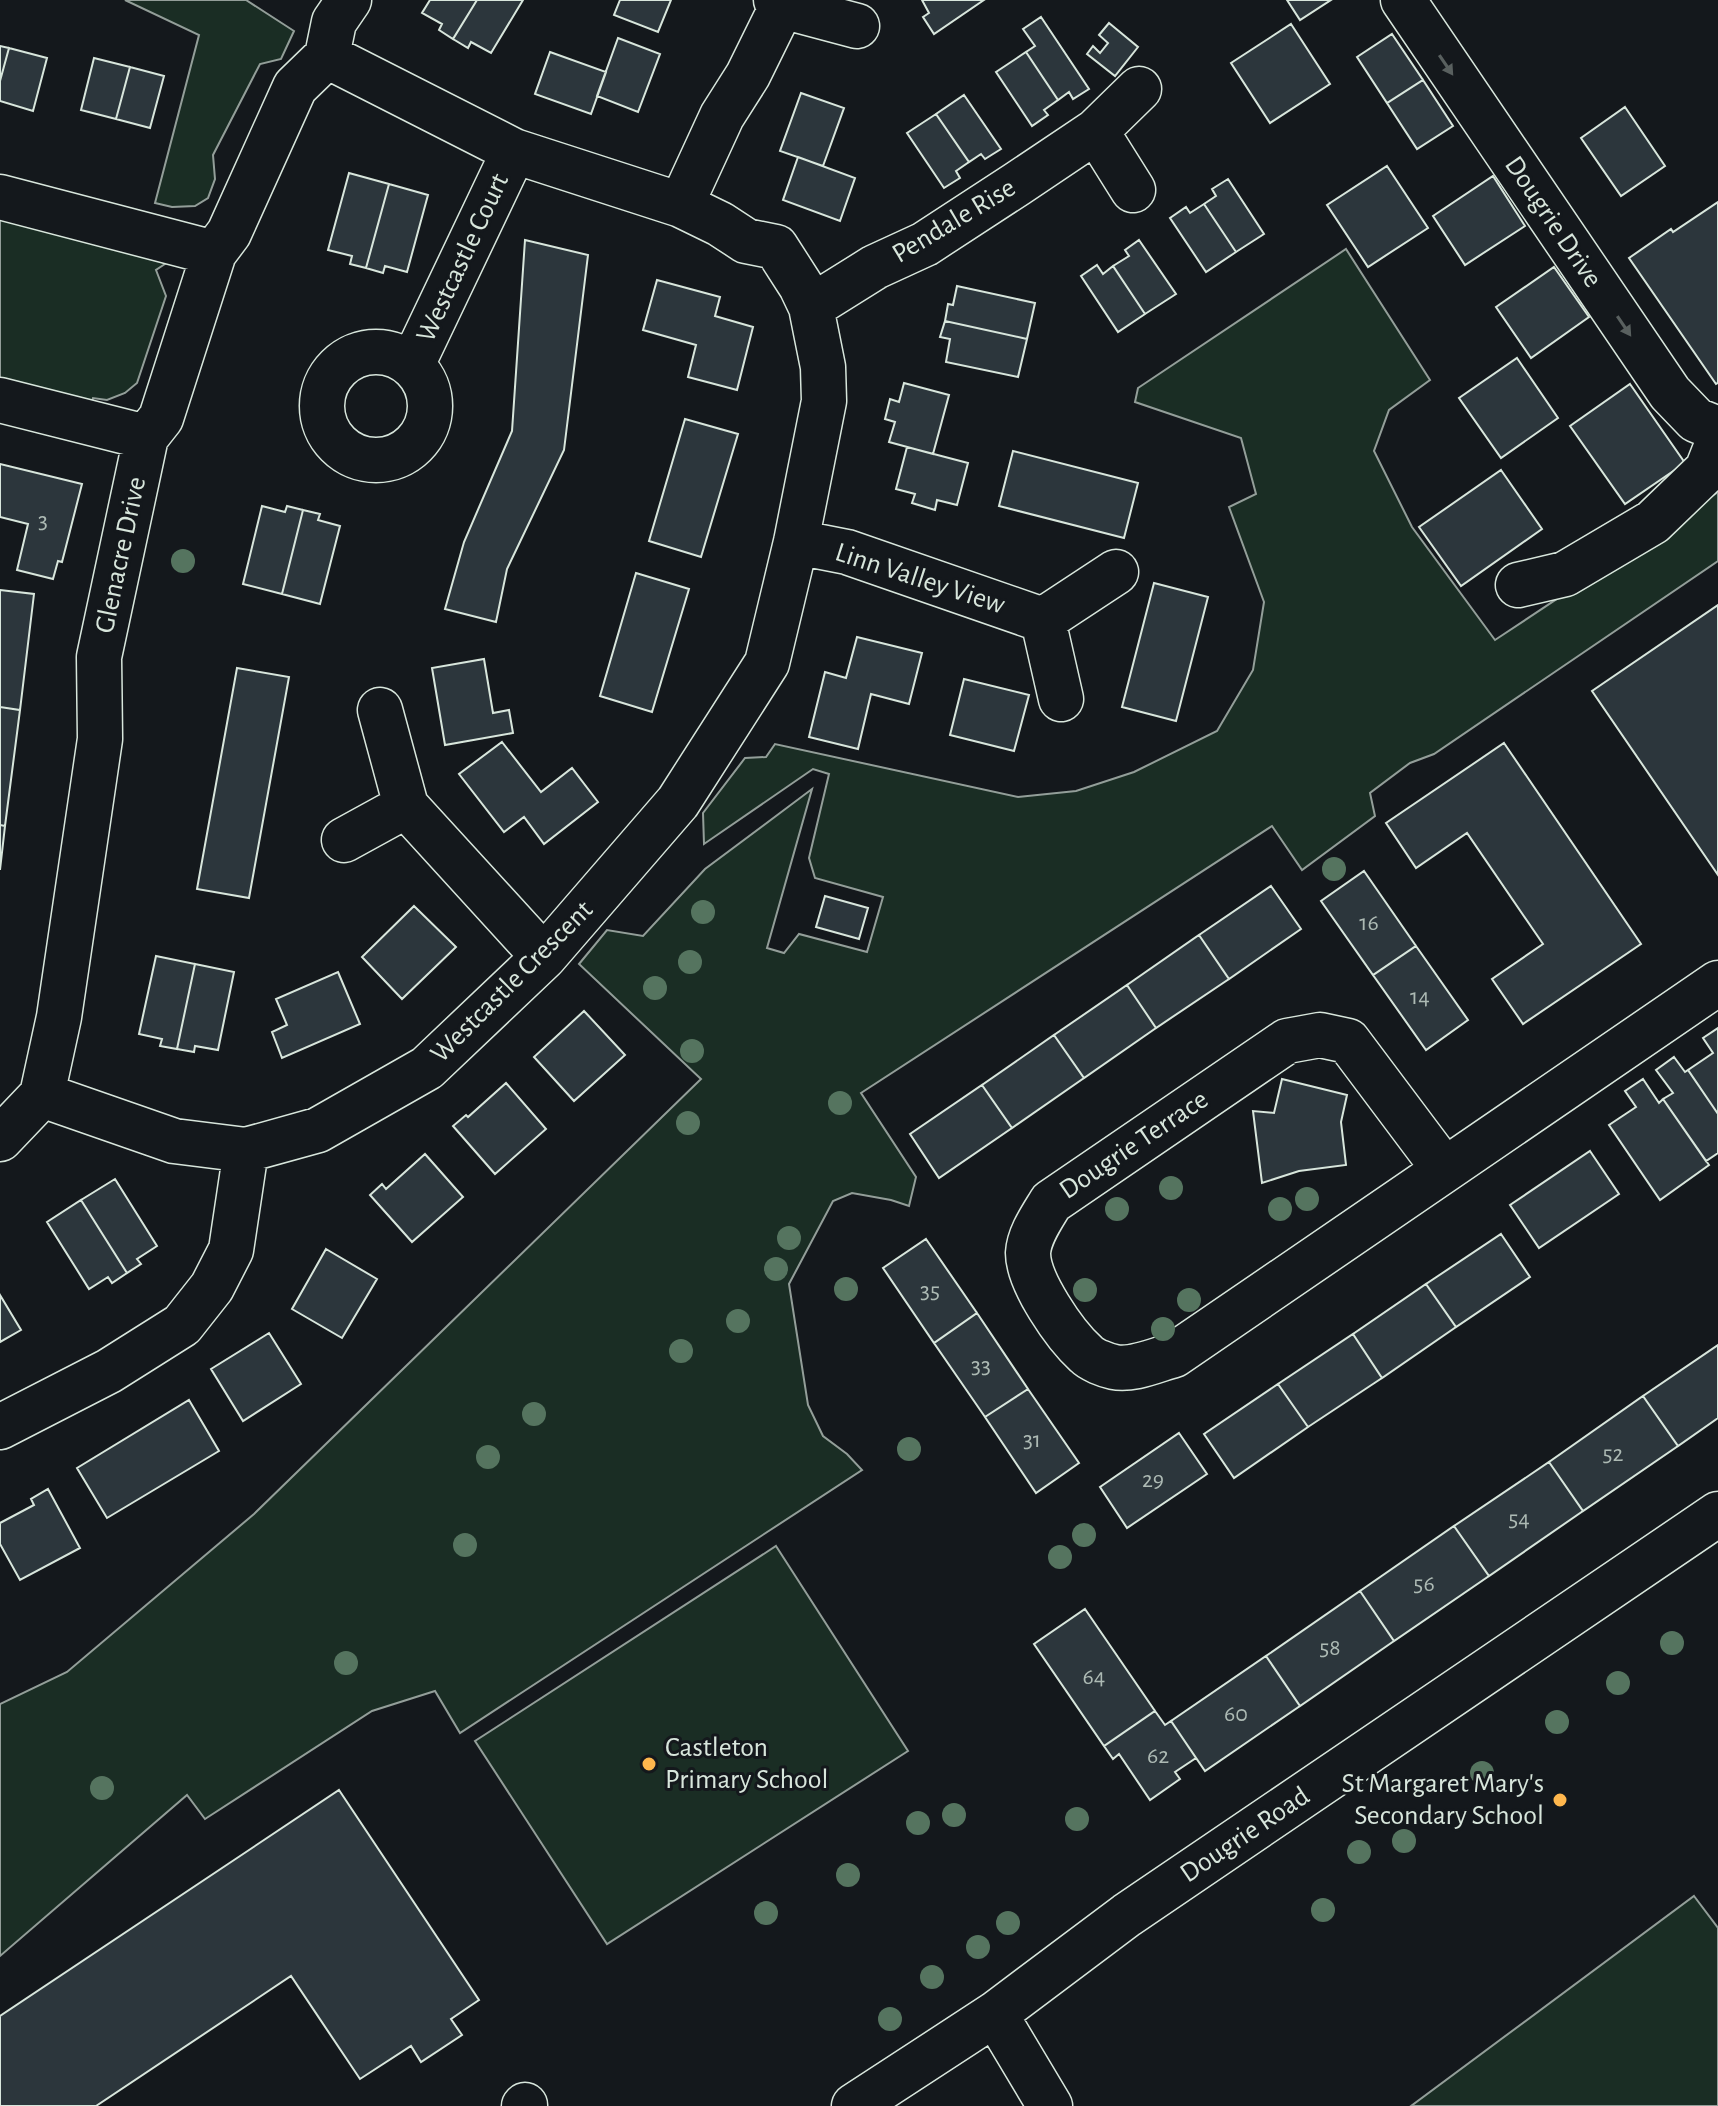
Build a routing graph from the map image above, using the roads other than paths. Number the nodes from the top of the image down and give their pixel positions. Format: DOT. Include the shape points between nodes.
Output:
graph roads {
  1 [pos="349,0"];
  2 [pos="1403,0"];
  3 [pos="779,3"];
  4 [pos="857,26"];
  5 [pos="327,56"];
  6 [pos="1139,89"];
  7 [pos="1096,131"];
  8 [pos="514,151"];
  9 [pos="1133,190"];
  10 [pos="0,197"];
  11 [pos="681,205"];
  12 [pos="214,253"];
  13 [pos="811,307"];
  14 [pos="412,365"];
  15 [pos="0,400"];
  16 [pos="1718,429"];
  17 [pos="146,437"];
  18 [pos="1718,442"];
  19 [pos="796,542"];
  20 [pos="1116,572"];
  21 [pos="1518,585"];
  22 [pos="1043,620"];
  23 [pos="1061,699"];
  24 [pos="380,710"];
  25 [pos="406,806"];
  26 [pos="344,840"];
  27 [pos="544,957"];
  28 [pos="1718,983"];
  29 [pos="42,1095"];
  30 [pos="0,1139"];
  31 [pos="246,1150"];
  32 [pos="1444,1169"];
  33 [pos="0,1427"];
  34 [pos="1718,1514"];
  35 [pos="995,2014"];
  36 [pos="854,2106"];
  37 [pos="1050,2106"];
  1 -- 5 [label="street" via="334,22"];
  2 -- 16 [label="street, Dougrie Drive, one-way" via="1670,393 1696,420"];
  3 -- 4 [label="street"];
  3 -- 11 [label="street"];
  5 -- 8 [label="street, Westcastle Crescent"];
  5 -- 12 [label="street, Glenacre Drive" via="295,87 229,233"];
  6 -- 7 [label="street, Pendale Rise"];
  7 -- 9 [label="street"];
  7 -- 13 [label="street, Pendale Rise" via="925,244 875,267"];
  8 -- 11 [label="street, Westcastle Crescent"];
  8 -- 14 [label="street, Westcastle Court"];
  10 -- 12 [label="street"];
  11 -- 13 [label="street, Westcastle Crescent" via="746,241 776,247"];
  12 -- 17 [label="street, Glenacre Drive" via="161,418"];
  13 -- 19 [label="street, Westcastle Crescent" via="824,401"];
  15 -- 17 [label="street"];
  17 -- 29 [label="street, Glenacre Drive" via="99,657 100,739 59,1017"];
  18 -- 21 [label="street" via="1707,470 1653,522 1565,574"];
  19 -- 22 [label="street, Linn Valley View" via="847,552"];
  19 -- 27 [label="street, Westcastle Crescent" via="767,663 678,802"];
  20 -- 22 [label="street, Linn Valley View"];
  22 -- 23 [label="street, Linn Valley View"];
  24 -- 25 [label="street"];
  25 -- 26 [label="street"];
  25 -- 27 [label="street"];
  27 -- 31 [label="street, Westcastle Crescent" via="427,1068 318,1130"];
  28 -- 32 [label="street, Dougrie Terrace"];
  29 -- 30 [label="street"];
  29 -- 31 [label="street, Westcastle Crescent" via="174,1141"];
  31 -- 33 [label="street" via="231,1250 212,1287 182,1325 109,1371"];
  32 -- 32 [label="street, Dougrie Terrace" via="1174,1355 1137,1366 1116,1368 1088,1357 1060,1324 1033,1275 1028,1253 1032,1236 1051,1202 1287,1041 1320,1035 1348,1041"];
  34 -- 35 [label="street, Dougrie Road" via="1127,1915"];
  35 -- 36 [label="street, Dougrie Road"];
  35 -- 37 [label="street"];
}
